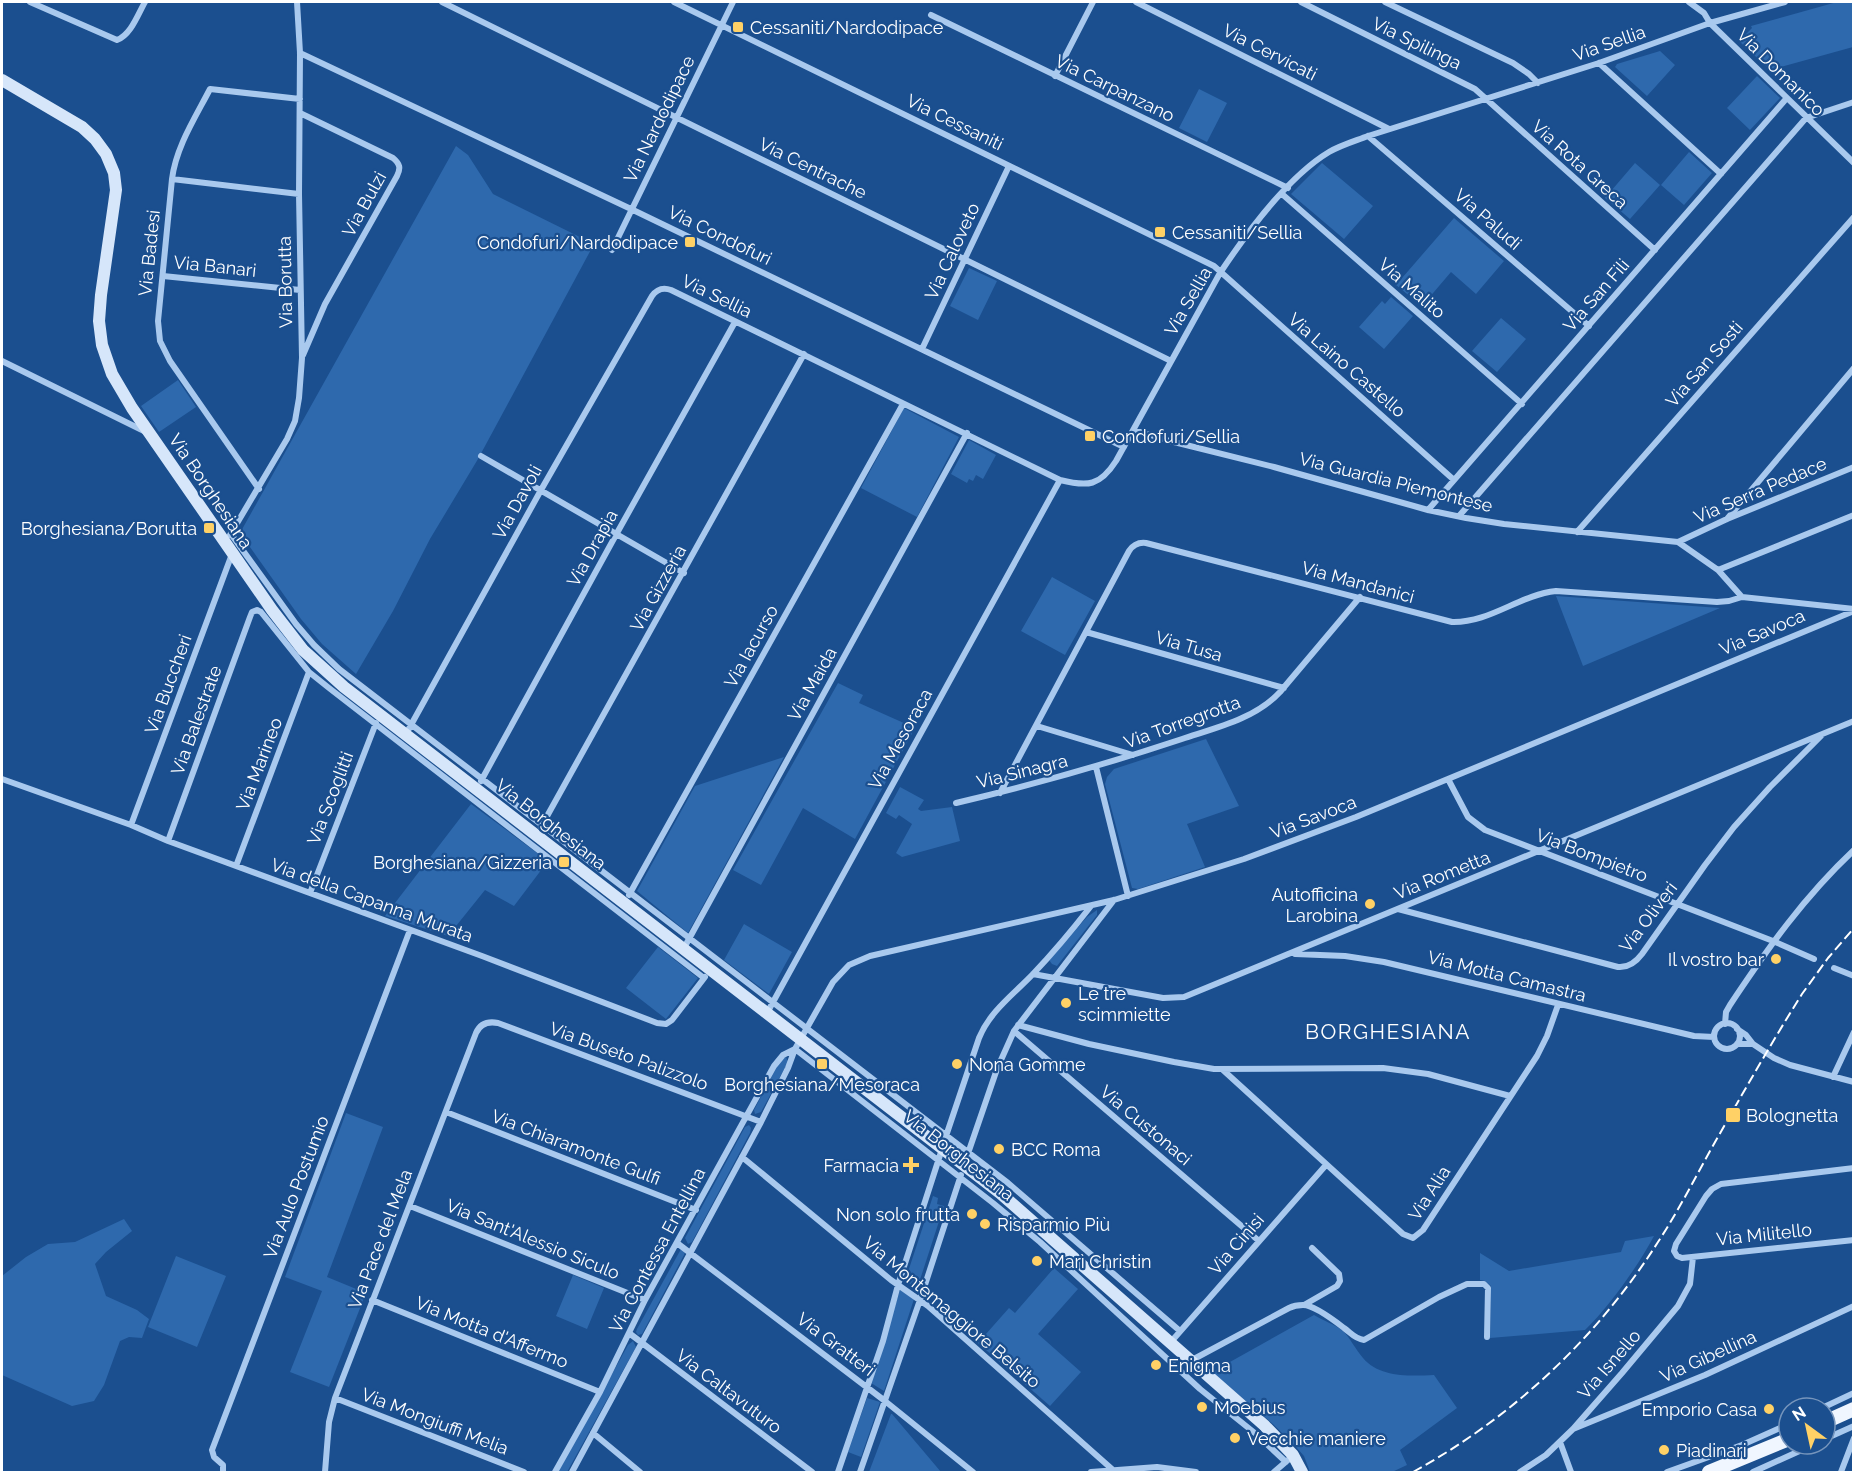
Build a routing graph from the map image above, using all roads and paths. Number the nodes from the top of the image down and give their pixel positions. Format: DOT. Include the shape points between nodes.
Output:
graph roads {
  1 [pos="30,2"];
  2 [pos="145,2"];
  3 [pos="297,2"];
  4 [pos="442,2"];
  5 [pos="674,2"];
  6 [pos="733,2"];
  7 [pos="1094,2"];
  8 [pos="1136,2"];
  9 [pos="1301,2"];
  10 [pos="1385,2"];
  11 [pos="1689,2"];
  12 [pos="1785,2"];
  13 [pos="930,15"];
  14 [pos="1710,24"];
  15 [pos="722,25"];
  16 [pos="300,53"];
  17 [pos="1599,63"];
  18 [pos="1055,76"];
  19 [pos="2,80"];
  20 [pos="1538,82"];
  21 [pos="300,99"];
  22 [pos="1485,99"];
  23 [pos="1786,99"];
  24 [pos="1854,102"];
  25 [pos="300,113"];
  26 [pos="676,117"];
  27 [pos="1806,118"];
  28 [pos="1390,129"];
  29 [pos="1368,136"];
  30 [pos="1854,163"];
  31 [pos="1009,165"];
  32 [pos="1721,174"];
  33 [pos="172,179"];
  34 [pos="1288,188"];
  35 [pos="298,194"];
  36 [pos="1282,194"];
  37 [pos="631,209"];
  38 [pos="1854,217"];
  39 [pos="612,250"];
  40 [pos="1655,250"];
  41 [pos="966,258"];
  42 [pos="1220,273"];
  43 [pos="163,276"];
  44 [pos="660,289"];
  45 [pos="300,290"];
  46 [pos="735,322"];
  47 [pos="1589,326"];
  48 [pos="922,349"];
  49 [pos="804,354"];
  50 [pos="302,358"];
  51 [pos="2,361"];
  52 [pos="1171,361"];
  53 [pos="1854,368"];
  54 [pos="903,404"];
  55 [pos="1522,404"];
  56 [pos="1134,430"];
  57 [pos="966,433"];
  58 [pos="150,434"];
  59 [pos="1124,447"];
  60 [pos="482,456"];
  61 [pos="1854,466"];
  62 [pos="1060,480"];
  63 [pos="1454,480"];
  64 [pos="259,489"];
  65 [pos="541,490"];
  66 [pos="1428,510"];
  67 [pos="1854,515"];
  68 [pos="1459,516"];
  69 [pos="1727,519"];
  70 [pos="1576,532"];
  71 [pos="617,533"];
  72 [pos="1678,542"];
  73 [pos="229,543"];
  74 [pos="1718,570"];
  75 [pos="684,573"];
  76 [pos="1360,597"];
  77 [pos="1742,597"];
  78 [pos="255,610"];
  79 [pos="1854,610"];
  80 [pos="1086,632"];
  81 [pos="309,672"];
  82 [pos="336,673"];
  83 [pos="1284,688"];
  84 [pos="377,719"];
  85 [pos="1854,721"];
  86 [pos="1037,726"];
  87 [pos="409,730"];
  88 [pos="1824,734"];
  89 [pos="1134,755"];
  90 [pos="1096,767"];
  91 [pos="2,779"];
  92 [pos="1448,779"];
  93 [pos="480,784"];
  94 [pos="1000,793"];
  95 [pos="956,803"];
  96 [pos="131,825"];
  97 [pos="539,830"];
  98 [pos="168,841"];
  99 [pos="1540,850"];
  100 [pos="1854,850"];
  101 [pos="236,866"];
  102 [pos="309,893"];
  103 [pos="1128,896"];
  104 [pos="627,899"];
  105 [pos="1114,900"];
  106 [pos="1677,904"];
  107 [pos="1092,905"];
  108 [pos="1398,909"];
  109 [pos="410,930"];
  110 [pos="1773,941"];
  111 [pos="686,944"];
  112 [pos="1291,954"];
  113 [pos="1814,959"];
  114 [pos="1834,968"];
  115 [pos="707,973"];
  116 [pos="1033,974"];
  117 [pos="1854,976"];
  118 [pos="1055,978"];
  119 [pos="1558,1005"];
  120 [pos="769,1007"];
  121 [pos="485,1023"];
  122 [pos="1725,1024"];
  123 [pos="1018,1025"];
  124 [pos="1736,1028"];
  125 [pos="1014,1031"];
  126 [pos="1854,1032"];
  127 [pos="1714,1036"];
  128 [pos="801,1039"];
  129 [pos="1737,1044"];
  130 [pos="1753,1044"];
  131 [pos="1223,1070"];
  132 [pos="1833,1077"];
  133 [pos="1854,1082"];
  134 [pos="1510,1096"];
  135 [pos="446,1112"];
  136 [pos="747,1116"];
  137 [pos="761,1122"];
  138 [pos="946,1136"];
  139 [pos="968,1153"];
  140 [pos="940,1155"];
  141 [pos="742,1157"];
  142 [pos="1326,1165"];
  143 [pos="1854,1168"];
  144 [pos="962,1172"];
  145 [pos="410,1206"];
  146 [pos="696,1210"];
  147 [pos="1854,1239"];
  148 [pos="1259,1241"];
  149 [pos="678,1242"];
  150 [pos="1312,1248"];
  151 [pos="691,1252"];
  152 [pos="1693,1257"];
  153 [pos="898,1285"];
  154 [pos="372,1300"];
  155 [pos="645,1300"];
  156 [pos="921,1300"];
  157 [pos="1305,1305"];
  158 [pos="1854,1306"];
  159 [pos="1180,1330"];
  160 [pos="629,1333"];
  161 [pos="1487,1337"];
  162 [pos="1170,1343"];
  163 [pos="641,1344"];
  164 [pos="1191,1361"];
  165 [pos="868,1388"];
  166 [pos="600,1392"];
  167 [pos="1854,1393"];
  168 [pos="335,1398"];
  169 [pos="885,1401"];
  170 [pos="1837,1401"];
  171 [pos="1854,1409"];
  172 [pos="1837,1417"];
  173 [pos="1854,1426"];
  174 [pos="1573,1428"];
  175 [pos="1777,1429"];
  176 [pos="1260,1430"];
  177 [pos="593,1434"];
  178 [pos="1837,1434"];
  179 [pos="1854,1438"];
  180 [pos="1560,1442"];
  181 [pos="1777,1444"];
  182 [pos="1790,1456"];
  183 [pos="1289,1459"];
  184 [pos="1113,1470"];
  185 [pos="223,1473"];
  186 [pos="326,1473"];
  187 [pos="524,1473"];
  188 [pos="555,1473"];
  189 [pos="572,1473"];
  190 [pos="640,1473"];
  191 [pos="812,1473"];
  192 [pos="838,1473"];
  193 [pos="860,1473"];
  194 [pos="973,1473"];
  195 [pos="1091,1473"];
  196 [pos="1196,1473"];
  197 [pos="1274,1473"];
  198 [pos="1302,1473"];
  199 [pos="1520,1473"];
  200 [pos="1571,1473"];
  201 [pos="1667,1473"];
  202 [pos="1709,1473"];
  203 [pos="1754,1473"];
  204 [pos="1841,1473"];
  1 -- 2 [label="street" via="117,40 127,33"];
  3 -- 16 [label="street, Via Borutta"];
  4 -- 26 [label="street, Via Centrache"];
  5 -- 15 [label="street, Via Cessaniti"];
  6 -- 15 [label="street, Via Nardodipace"];
  7 -- 18 [label="street"];
  8 -- 28 [label="street, Via Cervicati"];
  9 -- 22 [label="street, Via Spilinga" via="1464,82"];
  10 -- 20 [label="street" via="1513,63"];
  11 -- 14 [label="street, Via Domanico" via="1704,13"];
  12 -- 14 [label="street, Via Sellia"];
  13 -- 18 [label="street, Via Carpanzano"];
  14 -- 17 [label="street, Via Sellia"];
  14 -- 23 [label="street, Via Domanico"];
  15 -- 26 [label="street, Via Nardodipace"];
  15 -- 31 [label="street, Via Cessaniti"];
  16 -- 21 [label="street, Via Borutta"];
  16 -- 37 [label="street, Via Condofuri"];
  17 -- 20 [label="street, Via Sellia"];
  17 -- 32 [label="street"];
  18 -- 34 [label="street, Via Carpanzano"];
  19 -- 58 [label="street, Via Borghesiana" via="82,127 110,161 115,198 100,301 100,333 112,374"];
  20 -- 22 [label="street, Via Sellia"];
  21 -- 25 [label="street, Via Borutta"];
  21 -- 33 [label="street, Via Badesi" via="210,89 181,146"];
  22 -- 28 [label="street, Via Sellia"];
  22 -- 40 [label="street, Via Rota Greca"];
  23 -- 27 [label="street, Via Domanico"];
  23 -- 32 [label="street, Via San Fili"];
  24 -- 27 [label="street"];
  25 -- 35 [label="street, Via Borutta"];
  25 -- 50 [label="street, Via Bulzi" via="393,158 400,168 325,304"];
  26 -- 37 [label="street, Via Nardodipace"];
  26 -- 41 [label="street, Via Centrache"];
  27 -- 30 [label="street, Via Domanico"];
  27 -- 68 [label="street"];
  28 -- 29 [label="street, Via Sellia"];
  29 -- 34 [label="street, Via Sellia" via="1327,153"];
  29 -- 47 [label="street, Via Paludi"];
  31 -- 41 [label="street, Via Caloveto"];
  31 -- 42 [label="street, Via Cessaniti" via="1214,266"];
  32 -- 40 [label="street, Via San Fili"];
  33 -- 35 [label="street"];
  33 -- 43 [label="street, Via Badesi"];
  34 -- 36 [label="street, Via Sellia"];
  35 -- 45 [label="street, Via Borutta"];
  36 -- 42 [label="street, Via Sellia"];
  36 -- 55 [label="street, Via Malito"];
  37 -- 39 [label="street, Via Nardodipace"];
  37 -- 48 [label="street, Via Condofuri"];
  38 -- 70 [label="street, Via San Sosti"];
  40 -- 47 [label="street, Via San Fili"];
  41 -- 48 [label="street, Via Caloveto"];
  41 -- 52 [label="street, Via Centrache"];
  42 -- 52 [label="street, Via Sellia"];
  42 -- 63 [label="street, Via Laino Castello"];
  43 -- 45 [label="street, Via Banari"];
  43 -- 64 [label="street, Via Badesi" via="160,341"];
  44 -- 46 [label="street, Via Sellia" via="671,290"];
  44 -- 65 [label="street, Via Davoli" via="652,296"];
  45 -- 50 [label="street, Via Borutta"];
  46 -- 49 [label="street, Via Sellia"];
  46 -- 71 [label="street, Via Drapia"];
  47 -- 55 [label="street, Via San Fili"];
  48 -- 59 [label="street, Via Condofuri"];
  49 -- 54 [label="street, Via Sellia"];
  49 -- 75 [label="street, Via Gizzeria"];
  50 -- 64 [label="street, Via Borutta" via="295,421"];
  51 -- 58 [label="street"];
  52 -- 56 [label="street, Via Sellia"];
  53 -- 69 [label="street"];
  54 -- 57 [label="street, Via Sellia"];
  54 -- 104 [label="street, Via Iacurso"];
  55 -- 63 [label="street, Via San Fili"];
  56 -- 59 [label="street, Via Sellia"];
  56 -- 66 [label="street, Via Guardia Piemontese"];
  57 -- 62 [label="street, Via Sellia"];
  57 -- 111 [label="street, Via Maida"];
  58 -- 73 [label="street, Via Borghesiana"];
  59 -- 62 [label="street, Via Sellia" via="1109,471 1096,482"];
  60 -- 65 [label="street"];
  61 -- 69 [label="street, Via Serra Pedace"];
  62 -- 120 [label="street, Via Mesoraca"];
  63 -- 66 [label="street, Via San Fili"];
  64 -- 73 [label="street, Via Borutta"];
  65 -- 71 [label="street"];
  65 -- 87 [label="street, Via Davoli"];
  66 -- 68 [label="street, Via Guardia Piemontese"];
  67 -- 74 [label="street"];
  68 -- 70 [label="street, Via Guardia Piemontese"];
  69 -- 72 [label="street, Via Serra Pedace"];
  70 -- 72 [label="street, Via Guardia Piemontese"];
  71 -- 75 [label="street"];
  71 -- 93 [label="street, Via Drapia"];
  72 -- 74 [label="street, Via Guardia Piemontese"];
  73 -- 82 [label="street, Via Borghesiana"];
  73 -- 82 [label="street, Via Borghesiana" via="300,647"];
  73 -- 96 [label="street, Via Buccheri"];
  74 -- 77 [label="street, Via Guardia Piemontese"];
  75 -- 97 [label="street, Via Gizzeria"];
  76 -- 77 [label="street, Via Mandanici" via="1462,622 1556,591 1718,602"];
  76 -- 80 [label="street, Via Mandanici" via="1141,543 1129,551"];
  76 -- 83 [label="street, Via Torregrotta"];
  77 -- 79 [label="street, Via Mandanici"];
  78 -- 81 [label="street, Via Borghesiana" via="261,612"];
  78 -- 98 [label="street, Via Balestrate"];
  79 -- 92 [label="street, Via Savoca"];
  80 -- 83 [label="street, Via Tusa"];
  80 -- 86 [label="street, Via Mandanici"];
  81 -- 84 [label="street, Via Borghesiana"];
  81 -- 101 [label="street, Via Marineo"];
  82 -- 84 [label="street, Via Borghesiana"];
  82 -- 87 [label="street, Via Borghesiana"];
  83 -- 89 [label="street, Via Torregrotta" via="1269,703 1249,714"];
  84 -- 87 [label="street, Via Borghesiana"];
  84 -- 102 [label="street, Via Scoglitti"];
  84 -- 115 [label="street, Via Borghesiana"];
  85 -- 88 [label="street, Via Rometta"];
  86 -- 89 [label="street"];
  86 -- 94 [label="street, Via Mandanici"];
  87 -- 93 [label="street, Via Borghesiana"];
  88 -- 99 [label="street, Via Rometta"];
  88 -- 106 [label="street, Via Oliveri" via="1738,822"];
  89 -- 90 [label="street, Via Torregrotta"];
  90 -- 94 [label="street, Via Sinagra"];
  90 -- 103 [label="street"];
  91 -- 96 [label="street, Via della Capanna Murata"];
  92 -- 99 [label="street, Via Bompietro" via="1474,823"];
  92 -- 103 [label="street, Via Savoca" via="1272,849"];
  93 -- 97 [label="street, Via Borghesiana"];
  94 -- 95 [label="street, Via Sinagra"];
  96 -- 98 [label="street, Via della Capanna Murata"];
  97 -- 104 [label="street, Via Borghesiana"];
  98 -- 101 [label="street, Via della Capanna Murata"];
  99 -- 106 [label="street, Via Bompietro"];
  99 -- 108 [label="street, Via Rometta"];
  100 -- 110 [label="street" via="1814,890"];
  101 -- 102 [label="street, Via della Capanna Murata"];
  102 -- 109 [label="street, Via della Capanna Murata"];
  103 -- 105 [label="street, Via Savoca"];
  104 -- 111 [label="street, Via Borghesiana"];
  105 -- 107 [label="street, Via Savoca"];
  105 -- 118 [label="street"];
  106 -- 108 [label="street, Via Oliveri" via="1640,957 1624,967"];
  106 -- 110 [label="street, Via Bompietro"];
  107 -- 116 [label="street"];
  107 -- 128 [label="street, Via Savoca" via="858,960 836,977"];
  108 -- 112 [label="street, Via Rometta"];
  109 -- 115 [label="street, Via della Capanna Murata" via="659,1024 672,1020"];
  109 -- 185 [label="street, Via Aulo Postumio" via="212,1450 212,1456 223,1465"];
  110 -- 113 [label="street, Via Bompietro"];
  110 -- 122 [label="street" via="1730,1005"];
  111 -- 115 [label="street, Via Borghesiana"];
  111 -- 120 [label="street, Via Borghesiana"];
  112 -- 118 [label="street, Via Rometta" via="1175,998"];
  112 -- 119 [label="street, Via Motta Camastra" via="1384,962"];
  114 -- 117 [label="street"];
  115 -- 120 [label="street, Via Borghesiana"];
  116 -- 118 [label="street, Via Rometta"];
  116 -- 138 [label="street" via="982,1030"];
  118 -- 123 [label="street"];
  119 -- 127 [label="street, Via Motta Camastra" via="1694,1036"];
  119 -- 134 [label="street, Via Alia" via="1543,1045"];
  120 -- 128 [label="street, Via Borghesiana"];
  121 -- 135 [label="street, Via Pace del Mela" via="476,1033"];
  121 -- 136 [label="street, Via Buseto Palizzolo" via="498,1023"];
  122 -- 124 [label="street"];
  122 -- 127 [label="street" via="1717,1028"];
  123 -- 125 [label="street"];
  123 -- 131 [label="street" via="1142,1056"];
  124 -- 129 [label="street"];
  124 -- 130 [label="street"];
  125 -- 139 [label="street"];
  125 -- 148 [label="street, Via Custonaci"];
  126 -- 132 [label="street"];
  127 -- 129 [label="street" via="1717,1045 1725,1049"];
  128 -- 136 [label="street, Via Contessa Entellina" via="778,1060"];
  128 -- 137 [label="street, Via Contessa Entellina"];
  128 -- 138 [label="street, Via Borghesiana"];
  128 -- 140 [label="street, Via Borghesiana"];
  129 -- 130 [label="street"];
  130 -- 132 [label="street" via="1790,1065"];
  131 -- 134 [label="street" via="1383,1068 1428,1074"];
  131 -- 142 [label="street, Via Alia"];
  132 -- 133 [label="street"];
  134 -- 142 [label="street, Via Alia" via="1423,1230 1413,1238 1403,1234"];
  135 -- 145 [label="street, Via Pace del Mela"];
  135 -- 146 [label="street, Via Chiaramonte Gulfi"];
  136 -- 137 [label="street, Via Buseto Palizzolo"];
  136 -- 146 [label="street, Via Contessa Entellina"];
  137 -- 141 [label="street, Via Contessa Entellina"];
  138 -- 139 [label="street, Via Borghesiana"];
  138 -- 140 [label="street"];
  139 -- 144 [label="street"];
  139 -- 159 [label="street, Via Borghesiana" via="1036,1205"];
  140 -- 144 [label="street, Via Borghesiana"];
  140 -- 153 [label="street"];
  141 -- 151 [label="street, Via Contessa Entellina"];
  141 -- 153 [label="street, Via Montemaggiore Belsito"];
  142 -- 148 [label="street, Via Cinisi"];
  143 -- 152 [label="street, Via Militello" via="1718,1186 1706,1196 1676,1244 1678,1257"];
  144 -- 156 [label="street"];
  144 -- 162 [label="street, Via Borghesiana" via="1034,1221"];
  144 -- 176 [label="street, Via Borghesiana" via="1200,1389"];
  145 -- 154 [label="street, Via Pace del Mela"];
  145 -- 155 [label="street, Via Sant'Alessio Siculo"];
  146 -- 149 [label="street, Via Contessa Entellina"];
  147 -- 152 [label="street, Via Militello"];
  148 -- 159 [label="street, Via Cinisi"];
  149 -- 151 [label="street, Via Gratteri"];
  149 -- 155 [label="street, Via Contessa Entellina"];
  150 -- 157 [label="street" via="1338,1272 1340,1281"];
  151 -- 163 [label="street, Via Contessa Entellina"];
  151 -- 165 [label="street, Via Gratteri"];
  152 -- 174 [label="street, Via Isnello" via="1691,1280 1682,1301"];
  153 -- 156 [label="street, Via Montemaggiore Belsito"];
  153 -- 165 [label="street"];
  154 -- 166 [label="street, Via Motta d'Affermo"];
  154 -- 168 [label="street, Via Pace del Mela"];
  155 -- 160 [label="street, Via Contessa Entellina"];
  156 -- 169 [label="street"];
  156 -- 184 [label="street, Via Montemaggiore Belsito"];
  157 -- 161 [label="street" via="1364,1340 1439,1297 1467,1284 1484,1284 1489,1292"];
  157 -- 164 [label="street" via="1289,1308"];
  158 -- 174 [label="street, Via Gibellina" via="1705,1375"];
  159 -- 162 [label="street, Via Cinisi"];
  160 -- 163 [label="street, Via Caltavuturo"];
  160 -- 166 [label="street, Via Contessa Entellina"];
  162 -- 164 [label="street, Via Borghesiana"];
  163 -- 177 [label="street, Via Contessa Entellina"];
  163 -- 191 [label="street, Via Caltavuturo"];
  164 -- 176 [label="street, Via Borghesiana"];
  165 -- 169 [label="street, Via Gratteri"];
  165 -- 192 [label="street"];
  166 -- 188 [label="street, Via Contessa Entellina"];
  167 -- 170 [label="street"];
  168 -- 186 [label="street, Via Pace del Mela" via="329,1422"];
  168 -- 187 [label="street, Via Mongiuffi Melia"];
  169 -- 193 [label="street"];
  169 -- 194 [label="street, Via Gratteri"];
  171 -- 172 [label="main road"];
  173 -- 178 [label="street"];
  174 -- 180 [label="street, Via Isnello"];
  175 -- 201 [label="street"];
  176 -- 183 [label="street, Via Borghesiana"];
  177 -- 189 [label="street, Via Contessa Entellina"];
  177 -- 190 [label="street"];
  179 -- 204 [label="street"];
  180 -- 199 [label="street, Via Isnello"];
  180 -- 200 [label="street"];
  181 -- 202 [label="main road"];
  182 -- 203 [label="street"];
  183 -- 197 [label="street"];
  183 -- 198 [label="street, Via Borghesiana"];
  184 -- 195 [label="street"];
  184 -- 196 [label="street" via="1156,1467"];
}
